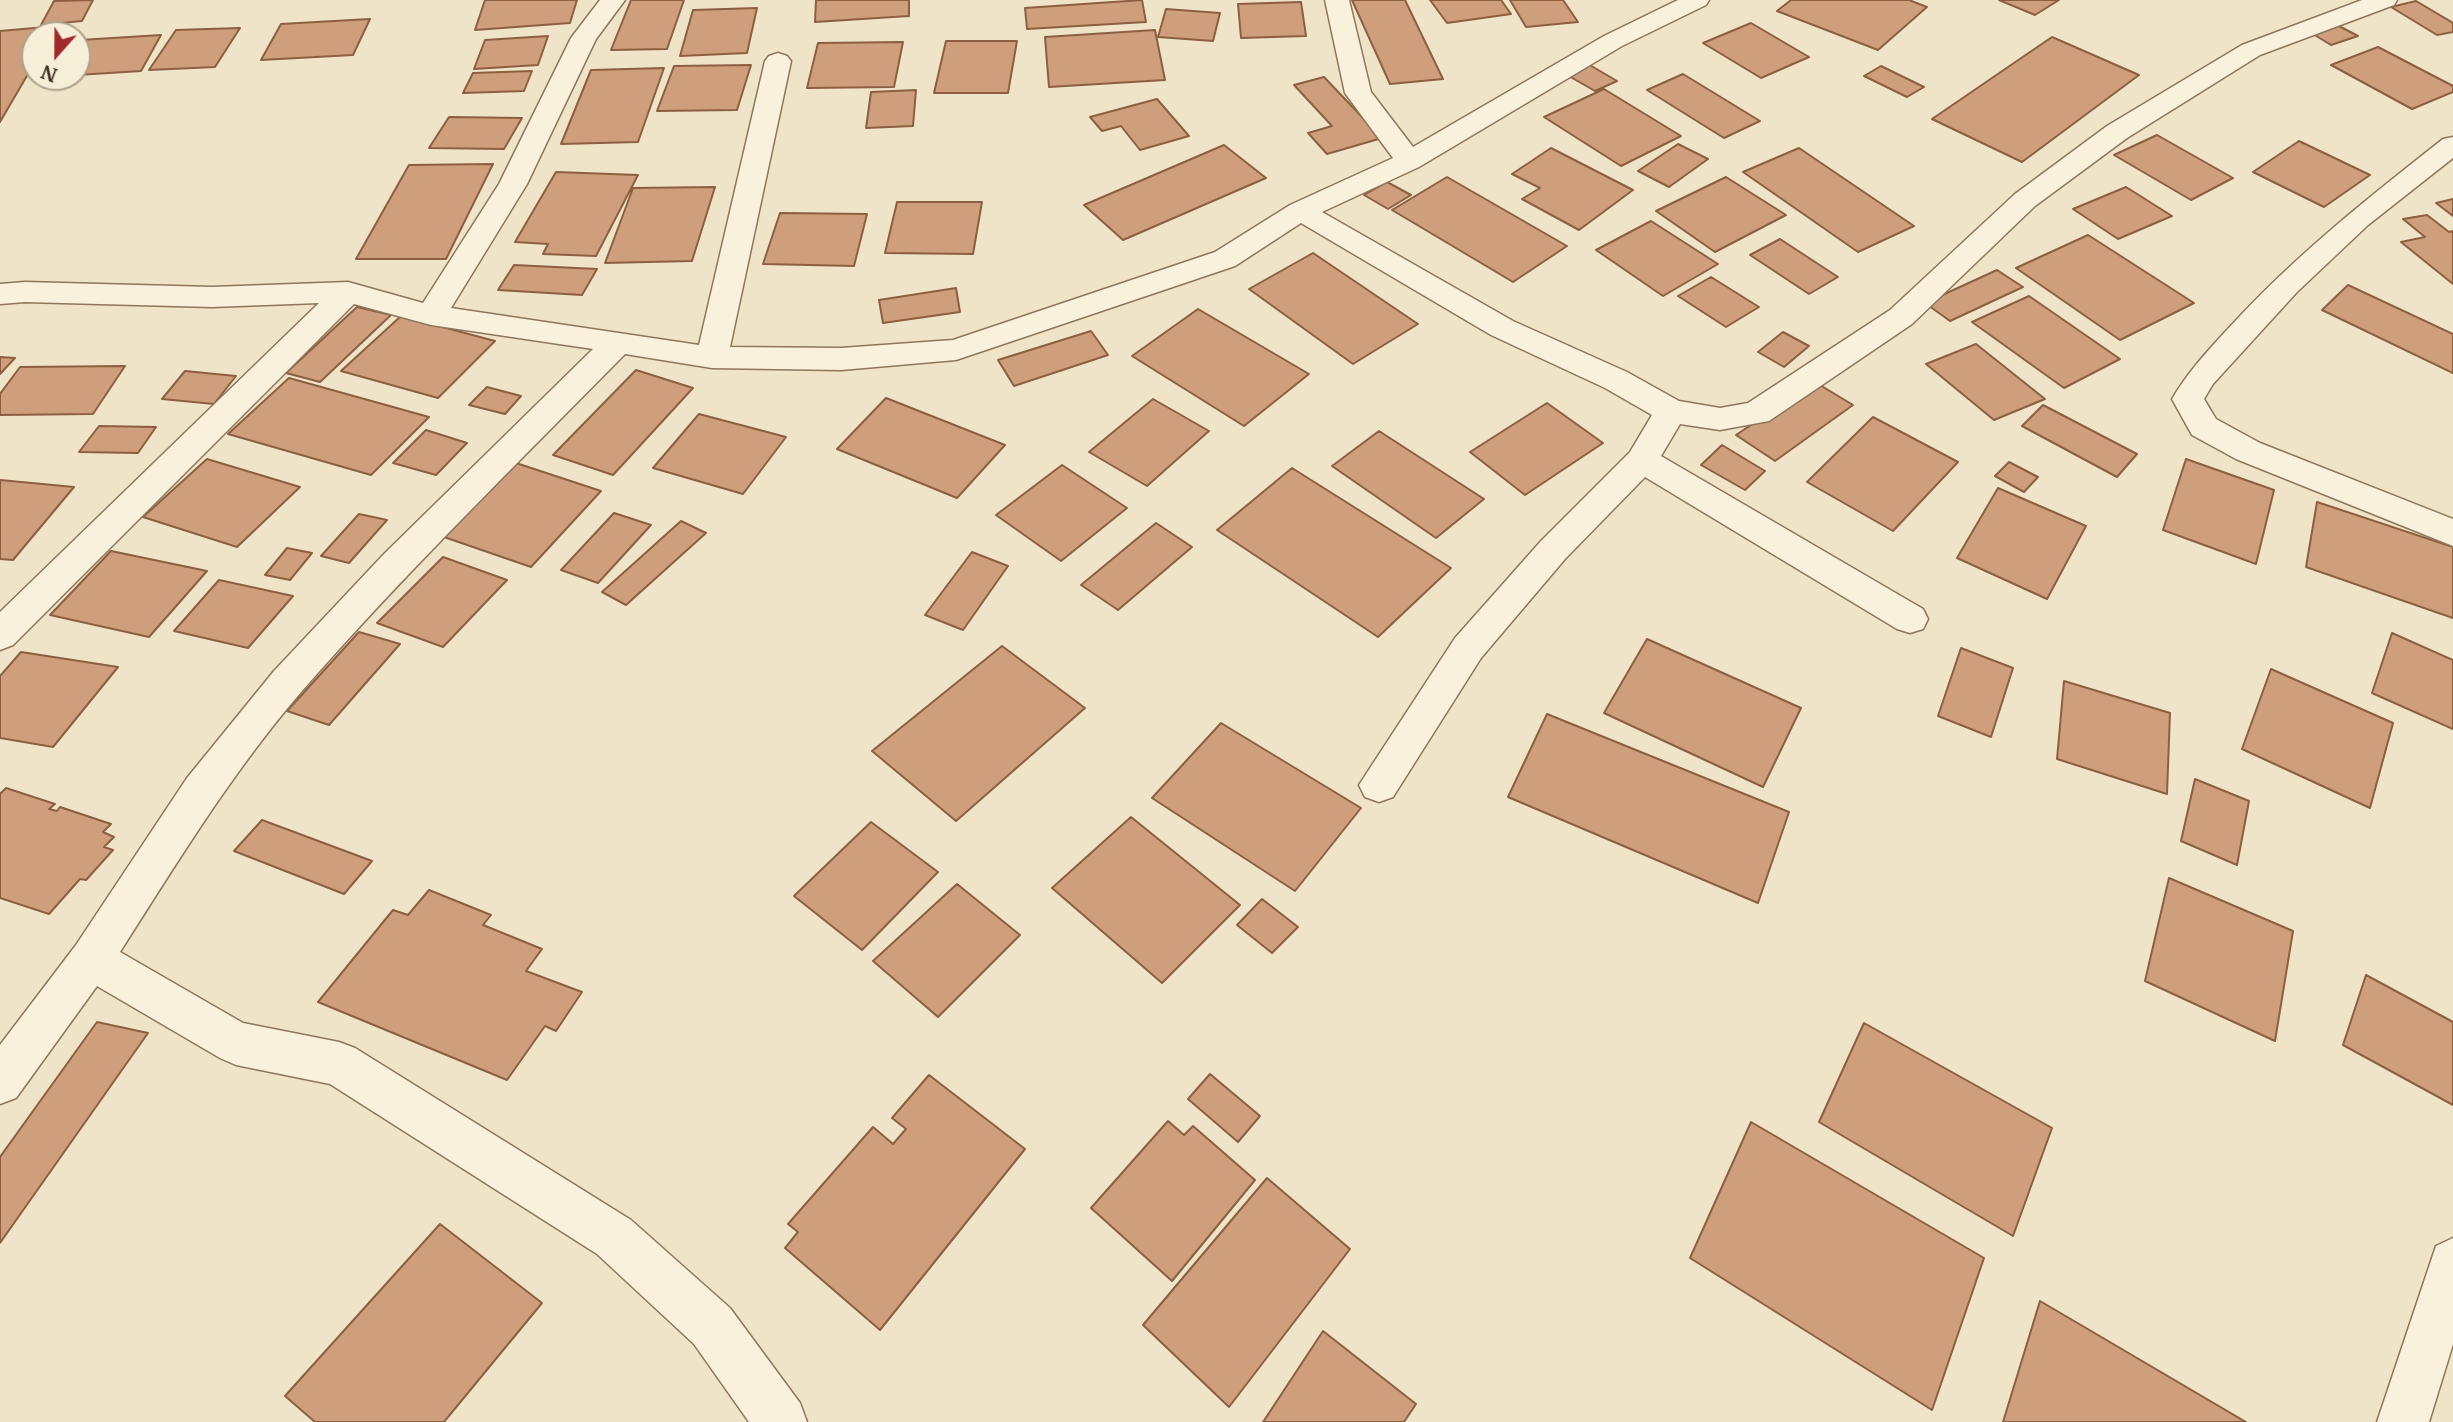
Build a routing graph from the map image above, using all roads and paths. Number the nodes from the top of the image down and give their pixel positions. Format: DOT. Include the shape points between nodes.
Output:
graph roads {
  1 [pos="613,0"];
  2 [pos="1337,0"];
  3 [pos="1697,0"];
  4 [pos="2385,0"];
  5 [pos="778,61"];
  6 [pos="2453,145"];
  7 [pos="1409,161"];
  8 [pos="1300,211"];
  9 [pos="348,292"];
  10 [pos="0,294"];
  11 [pos="431,315"];
  12 [pos="618,343"];
  13 [pos="712,358"];
  14 [pos="1671,411"];
  15 [pos="1642,460"];
  16 [pos="2453,533"];
  17 [pos="1910,619"];
  18 [pos="0,635"];
  19 [pos="1379,785"];
  20 [pos="91,959"];
  21 [pos="0,1082"];
  22 [pos="2453,1263"];
  23 [pos="781,1422"];
  24 [pos="2403,1422"];
  1 -- 11 [label="street" via="584,38 513,184"];
  2 -- 7 [label="street" via="1358,93"];
  3 -- 7 [label="street" via="1613,41"];
  4 -- 14 [label="street" via="2251,50 2117,132 2025,200 1901,317 1757,413 1720,419"];
  5 -- 13 [label="street"];
  6 -- 16 [label="street" via="2358,219 2286,285 2200,377 2188,399 2204,426 2248,450"];
  7 -- 8 [label="street"];
  8 -- 13 [label="street" via="1225,259 956,350 841,359"];
  8 -- 14 [label="street" via="1502,328 1616,380"];
  9 -- 10 [label="street" via="212,297"];
  9 -- 11 [label="street"];
  9 -- 18 [label="street"];
  11 -- 12 [label="street"];
  12 -- 13 [label="street"];
  12 -- 20 [label="street" via="397,564 287,682 201,790"];
  14 -- 15 [label="street"];
  15 -- 17 [label="street"];
  15 -- 19 [label="street" via="1552,550 1468,648"];
  20 -- 21 [label="street"];
  20 -- 23 [label="street" via="236,1044 339,1064 614,1237 712,1326"];
  22 -- 24 [label="street"];
}
